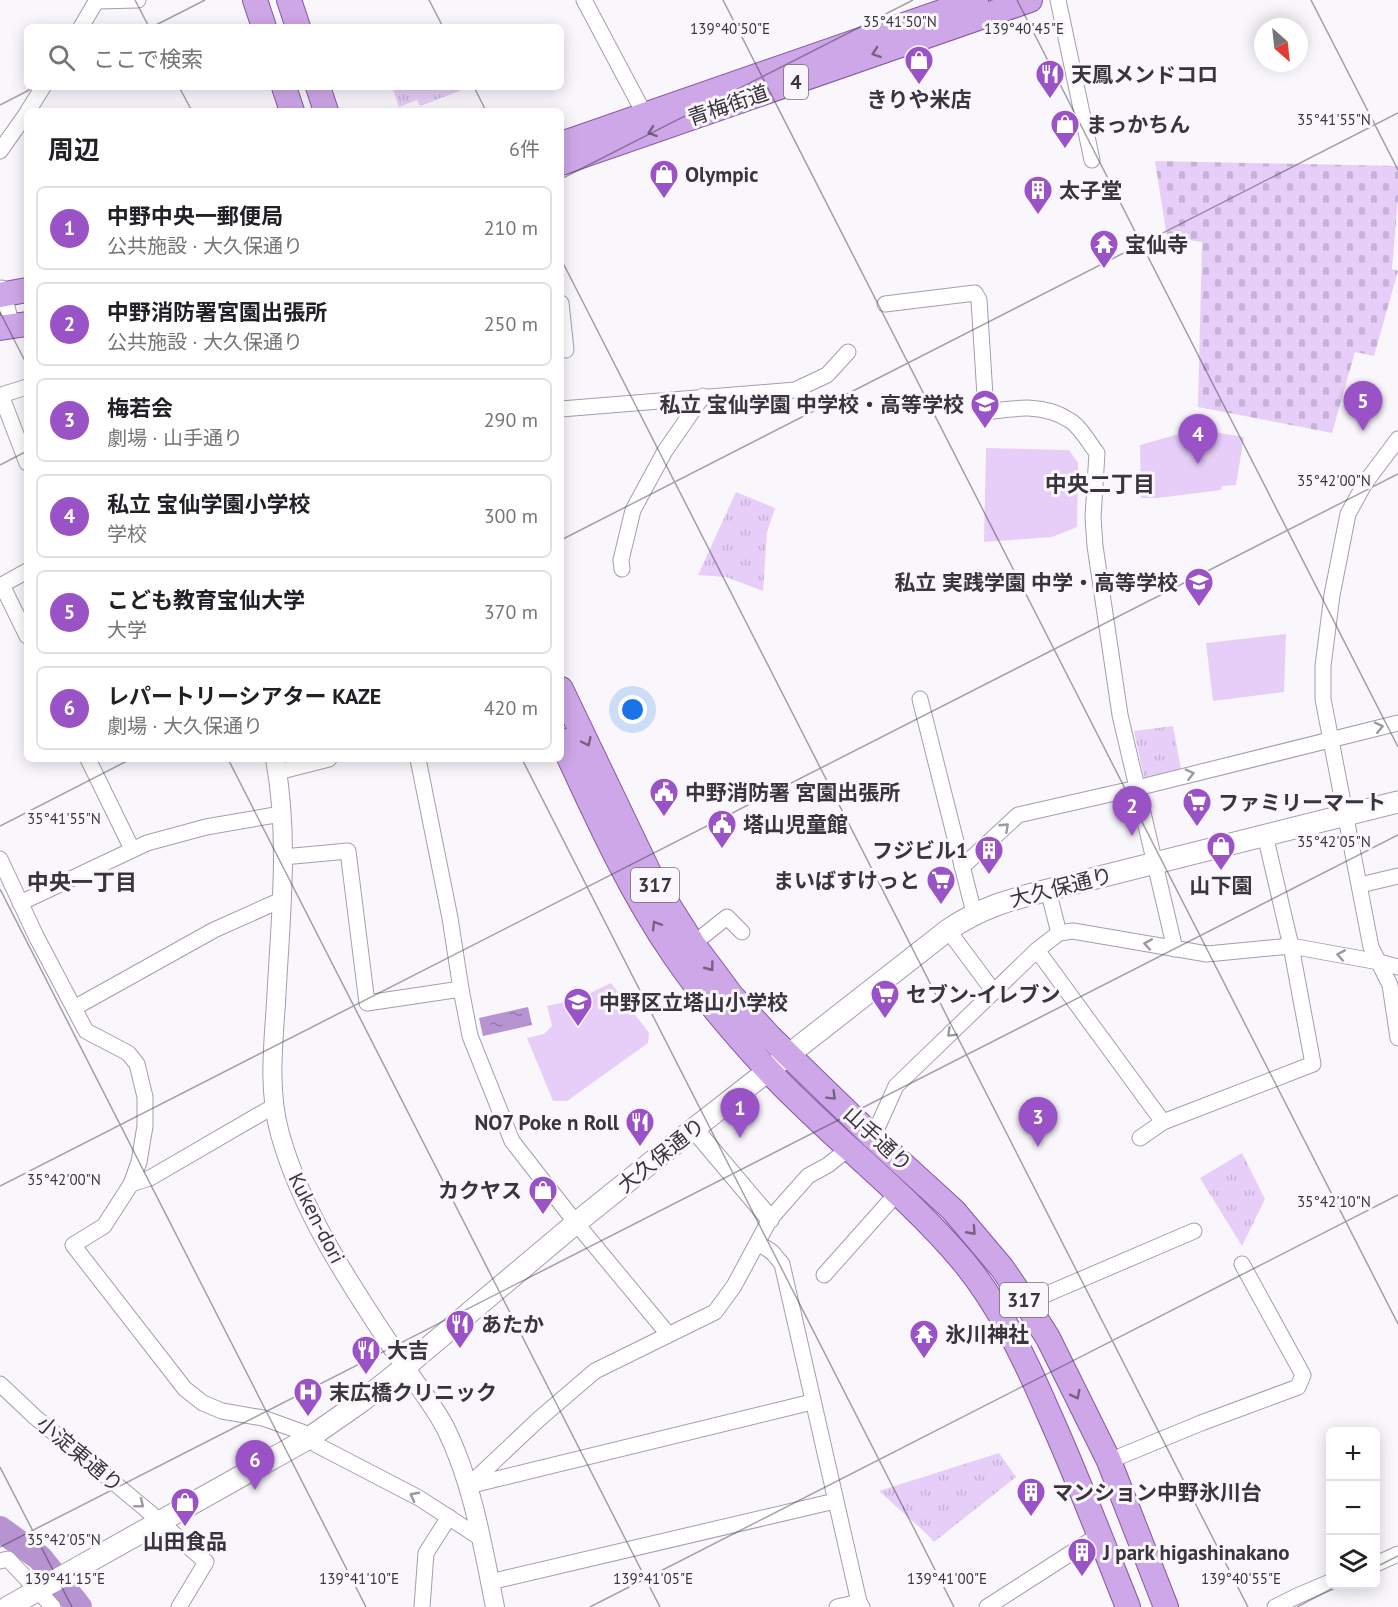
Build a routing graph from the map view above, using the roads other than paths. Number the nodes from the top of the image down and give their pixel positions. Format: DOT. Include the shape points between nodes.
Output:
graph roads {
  1 [pos="97,0"];
  2 [pos="138,0"];
  3 [pos="255,0"];
  4 [pos="289,0"];
  5 [pos="584,0"];
  6 [pos="976,0"];
  7 [pos="1030,0"];
  8 [pos="1058,0"];
  9 [pos="83,24"];
  10 [pos="263,24"];
  11 [pos="297,24"];
  12 [pos="41,90"];
  13 [pos="285,90"];
  14 [pos="319,90"];
  15 [pos="30,108"];
  16 [pos="291,108"];
  17 [pos="325,108"];
  18 [pos="24,116"];
  19 [pos="645,116"];
  20 [pos="564,143"];
  21 [pos="0,151"];
  22 [pos="1092,160"];
  23 [pos="564,162"];
  24 [pos="24,290"];
  25 [pos="1,291"];
  26 [pos="885,304"];
  27 [pos="13,326"];
  28 [pos="564,331"];
  29 [pos="566,350"];
  30 [pos="848,352"];
  31 [pos="24,388"];
  32 [pos="703,396"];
  33 [pos="564,409"];
  34 [pos="1398,439"];
  35 [pos="24,455"];
  36 [pos="622,569"];
  37 [pos="24,573"];
  38 [pos="1,586"];
  39 [pos="24,630"];
  40 [pos="564,695"];
  41 [pos="920,699"];
  42 [pos="1398,723"];
  43 [pos="1332,738"];
  44 [pos="564,746"];
  45 [pos="89,762"];
  46 [pos="306,762"];
  47 [pos="419,762"];
  48 [pos="276,766"];
  49 [pos="1137,788"];
  50 [pos="1398,802"];
  51 [pos="280,814"];
  52 [pos="1346,815"];
  53 [pos="1265,835"];
  54 [pos="132,849"];
  55 [pos="283,857"];
  56 [pos="0,859"];
  57 [pos="1155,863"];
  58 [pos="962,867"];
  59 [pos="1398,876"];
  60 [pos="1360,885"];
  61 [pos="1048,890"];
  62 [pos="281,900"];
  63 [pos="20,903"];
  64 [pos="974,913"];
  65 [pos="948,930"];
  66 [pos="742,932"];
  67 [pos="1059,933"];
  68 [pos="693,945"];
  69 [pos="1291,946"];
  70 [pos="1175,949"];
  71 [pos="1037,950"];
  72 [pos="1379,962"];
  73 [pos="1398,967"];
  74 [pos="461,989"];
  75 [pos="994,992"];
  76 [pos="74,1008"];
  77 [pos="1398,1038"];
  78 [pos="790,1055"];
  79 [pos="769,1071"];
  80 [pos="274,1106"];
  81 [pos="1163,1122"];
  82 [pos="694,1129"];
  83 [pos="873,1137"];
  84 [pos="1140,1138"];
  85 [pos="848,1149"];
  86 [pos="131,1184"];
  87 [pos="898,1192"];
  88 [pos="770,1219"];
  89 [pos="576,1223"];
  90 [pos="1194,1231"];
  91 [pos="758,1243"];
  92 [pos="1242,1264"];
  93 [pos="824,1275"];
  94 [pos="1026,1303"];
  95 [pos="668,1334"];
  96 [pos="405,1367"];
  97 [pos="0,1384"];
  98 [pos="812,1402"];
  99 [pos="309,1438"];
  100 [pos="1109,1461"];
  101 [pos="468,1485"];
  102 [pos="835,1501"];
  103 [pos="449,1517"];
  104 [pos="161,1522"];
  105 [pos="1099,1535"];
  106 [pos="482,1539"];
  107 [pos="1398,1554"];
  108 [pos="0,1561"];
  109 [pos="1380,1562"];
  110 [pos="490,1582"];
  111 [pos="1326,1584"];
  112 [pos="40,1589"];
  113 [pos="860,1604"];
  114 [pos="8,1607"];
  115 [pos="53,1607"];
  116 [pos="179,1607"];
  117 [pos="422,1607"];
  118 [pos="495,1607"];
  119 [pos="837,1607"];
  120 [pos="987,1607"];
  121 [pos="1128,1607"];
  122 [pos="1166,1607"];
  123 [pos="1275,1607"];
  1 -- 2 [label="street"];
  1 -- 9 [label="street"];
  3 -- 10 [label="main road"];
  4 -- 11 [label="main road"];
  5 -- 19 [label="street"];
  6 -- 19 [label="main road, 青梅街道 / 4"];
  7 -- 23 [label="main road, 青梅街道 / 4, one-way"];
  8 -- 22 [label="street"];
  12 -- 15 [label="street"];
  13 -- 16 [label="main road"];
  14 -- 17 [label="main road"];
  18 -- 21 [label="street"];
  19 -- 20 [label="main road, 青梅街道 / 4"];
  24 -- 25 [label="main road"];
  25 -- 27 [label="street"];
  26 -- 49 [label="street" via="975,293 979,300 986,412 1038,407 1071,420 1097,453 1095,546 1120,715"];
  28 -- 29 [label="street"];
  30 -- 32 [label="street" via="827,375 795,390"];
  31 -- 35 [label="street" via="1,395"];
  32 -- 33 [label="street"];
  32 -- 36 [label="street" via="665,451 633,510"];
  34 -- 43 [label="street" via="1365,483 1348,514 1323,666 1323,699"];
  37 -- 38 [label="street"];
  38 -- 39 [label="street"];
  40 -- 68 [label="main road, 山手通り / 317, one-way" via="653,882"];
  41 -- 58 [label="street"];
  43 -- 42 [label="street, one-way"];
  49 -- 43 [label="street, one-way"];
  43 -- 52 [label="street"];
  79 -- 44 [label="main road, 山手通り / 317, one-way" via="714,1009 673,954 621,867"];
  45 -- 54 [label="street"];
  46 -- 48 [label="street"];
  47 -- 74 [label="street"];
  48 -- 51 [label="street, Kuken-dori"];
  49 -- 57 [label="street"];
  58 -- 49 [label="street, one-way" via="1018,815"];
  50 -- 52 [label="main road, 大久保通り"];
  51 -- 54 [label="street" via="206,827"];
  51 -- 55 [label="street, Kuken-dori"];
  52 -- 53 [label="main road, 大久保通り"];
  52 -- 60 [label="street"];
  53 -- 57 [label="main road, 大久保通り"];
  53 -- 69 [label="street"];
  54 -- 63 [label="street"];
  55 -- 62 [label="street, Kuken-dori"];
  55 -- 74 [label="street" via="348,851 367,1003"];
  56 -- 63 [label="street"];
  57 -- 61 [label="main road, 大久保通り"];
  57 -- 70 [label="street"];
  58 -- 64 [label="street"];
  59 -- 60 [label="street"];
  60 -- 72 [label="street" via="1371,947"];
  61 -- 64 [label="main road, 大久保通り"];
  61 -- 67 [label="street"];
  62 -- 76 [label="street" via="214,930"];
  62 -- 80 [label="street, Kuken-dori" via="272,1069"];
  63 -- 76 [label="street"];
  64 -- 65 [label="main road, 大久保通り"];
  65 -- 75 [label="street"];
  65 -- 78 [label="main road, 大久保通り"];
  66 -- 68 [label="street" via="727,917"];
  70 -- 67 [label="street, one-way" via="1073,931"];
  67 -- 71 [label="street"];
  68 -- 78 [label="main road, 山手通り / 317, one-way" via="731,996"];
  69 -- 70 [label="street" via="1207,954"];
  72 -- 69 [label="street, one-way"];
  69 -- 81 [label="street" via="1313,1064"];
  71 -- 75 [label="street"];
  71 -- 81 [label="street"];
  72 -- 73 [label="street"];
  72 -- 77 [label="street" via="1390,985"];
  74 -- 89 [label="street" via="470,1036 512,1141"];
  75 -- 83 [label="street, one-way" via="896,1086"];
  76 -- 86 [label="street" via="86,1031 128,1053 137,1064 145,1097 145,1126"];
  78 -- 79 [label="main road, 大久保通り"];
  78 -- 83 [label="main road, 山手通り / 317, one-way"];
  79 -- 82 [label="main road, 大久保通り"];
  79 -- 85 [label="main road, 山手通り / 317"];
  80 -- 86 [label="street" via="150,1178"];
  80 -- 96 [label="street, Kuken-dori" via="298,1189"];
  81 -- 84 [label="street"];
  82 -- 88 [label="street"];
  82 -- 89 [label="main road, 大久保通り"];
  83 -- 94 [label="main road, 山手通り / 317, one-way" via="953,1210"];
  85 -- 87 [label="main road, 山手通り / 317"];
  85 -- 88 [label="street" via="808,1176"];
  86 -- 99 [label="street" via="104,1226 73,1245 185,1389 222,1411 263,1418"];
  87 -- 93 [label="street"];
  87 -- 105 [label="main road, 山手通り / 317" via="963,1262 1000,1314 1023,1354"];
  88 -- 91 [label="street"];
  89 -- 95 [label="street"];
  89 -- 96 [label="main road, 大久保通り"];
  90 -- 94 [label="street"];
  91 -- 95 [label="street" via="715,1312"];
  91 -- 98 [label="street" via="782,1264"];
  92 -- 100 [label="street" via="1303,1375 1298,1387"];
  94 -- 100 [label="main road, 山手通り / 317, one-way" via="1048,1338"];
  95 -- 101 [label="street" via="595,1371"];
  96 -- 99 [label="main road, 大久保通り"];
  96 -- 101 [label="street, Kuken-dori" via="445,1427"];
  97 -- 104 [label="street, 小淀東通り, one-way"];
  98 -- 101 [label="street"];
  98 -- 102 [label="street"];
  103 -- 99 [label="street, one-way"];
  99 -- 104 [label="main road, 大久保通り"];
  100 -- 122 [label="main road, 山手通り / 317"];
  101 -- 106 [label="street, Kuken-dori"];
  102 -- 110 [label="street"];
  102 -- 113 [label="street"];
  103 -- 106 [label="street"];
  103 -- 117 [label="street" via="426,1553"];
  104 -- 112 [label="main road, 大久保通り"];
  104 -- 116 [label="street, 小淀東通り" via="206,1562"];
  105 -- 120 [label="street"];
  105 -- 121 [label="main road, 山手通り / 317"];
  106 -- 110 [label="street, Kuken-dori"];
  107 -- 109 [label="street"];
  108 -- 112 [label="street" via="8,1559"];
  110 -- 118 [label="street, Kuken-dori"];
  111 -- 123 [label="street"];
  112 -- 114 [label="main road, 大久保通り"];
  112 -- 115 [label="street"];
  113 -- 119 [label="street"];
}
